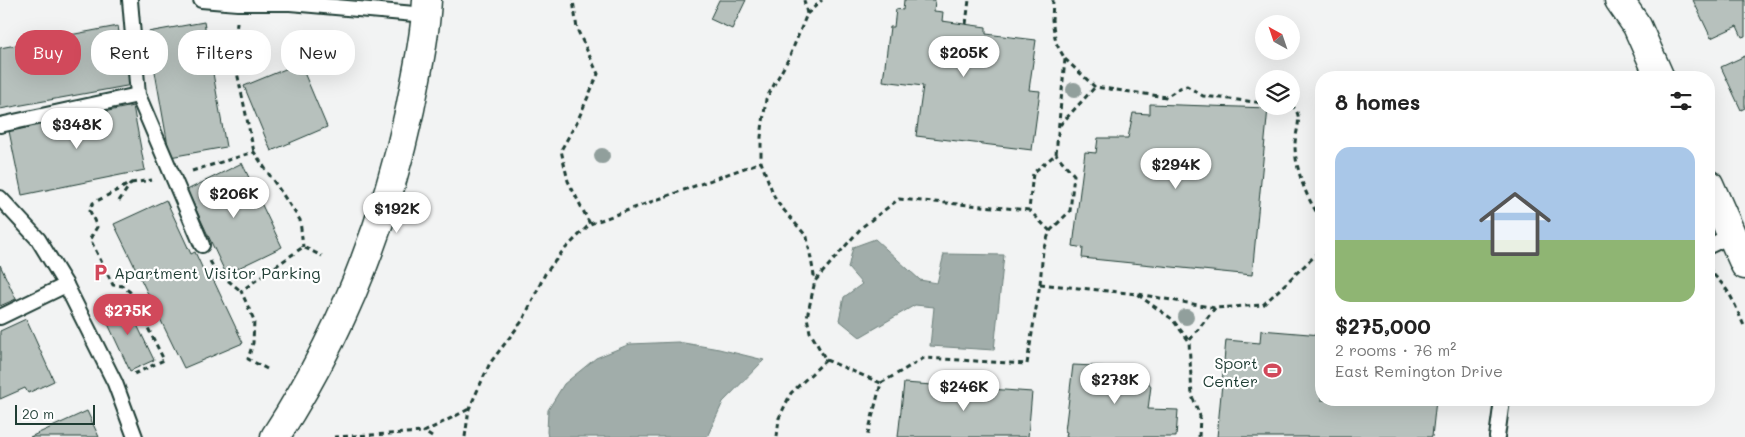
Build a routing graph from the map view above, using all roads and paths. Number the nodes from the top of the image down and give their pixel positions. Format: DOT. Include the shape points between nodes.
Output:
graph roads {
  1 [pos="130,0"];
  2 [pos="200,0"];
  3 [pos="574,0"];
  4 [pos="804,0"];
  5 [pos="822,0"];
  6 [pos="970,0"];
  7 [pos="1053,0"];
  8 [pos="1619,0"];
  9 [pos="238,3"];
  10 [pos="426,8"];
  11 [pos="807,14"];
  12 [pos="966,24"];
  13 [pos="1065,59"];
  14 [pos="1657,71"];
  15 [pos="1095,88"];
  16 [pos="138,95"];
  17 [pos="1255,102"];
  18 [pos="1299,115"];
  19 [pos="0,125"];
  20 [pos="1059,126"];
  21 [pos="254,152"];
  22 [pos="1056,154"];
  23 [pos="762,162"];
  24 [pos="199,168"];
  25 [pos="0,198"];
  26 [pos="119,201"];
  27 [pos="1315,208"];
  28 [pos="1029,210"];
  29 [pos="1715,215"];
  30 [pos="590,224"];
  31 [pos="1050,231"];
  32 [pos="1720,240"];
  33 [pos="202,245"];
  34 [pos="303,247"];
  35 [pos="322,256"];
  36 [pos="1315,256"];
  37 [pos="1745,265"];
  38 [pos="215,270"];
  39 [pos="1715,278"];
  40 [pos="815,281"];
  41 [pos="1040,284"];
  42 [pos="66,285"];
  43 [pos="241,291"];
  44 [pos="1138,294"];
  45 [pos="1215,308"];
  46 [pos="0,317"];
  47 [pos="1745,328"];
  48 [pos="1189,341"];
  49 [pos="826,360"];
  50 [pos="267,369"];
  51 [pos="115,383"];
  52 [pos="881,383"];
  53 [pos="1501,406"];
  54 [pos="469,410"];
  55 [pos="424,432"];
  56 [pos="135,437"];
  57 [pos="274,437"];
  58 [pos="334,437"];
  59 [pos="432,437"];
  60 [pos="464,437"];
  61 [pos="777,437"];
  62 [pos="867,437"];
  63 [pos="1199,437"];
  64 [pos="1497,437"];
  1 -- 16 [label="lane"];
  2 -- 9 [label="lane"];
  3 -- 30 [label="path" via="578,29 598,74 561,150 568,181"];
  4 -- 11 [label="path"];
  5 -- 11 [label="path"];
  6 -- 12 [label="path"];
  7 -- 13 [label="path" via="1056,43"];
  8 -- 14 [label="main road" via="1637,26"];
  9 -- 10 [label="lane"];
  9 -- 21 [label="path" via="234,58"];
  10 -- 57 [label="main road" via="402,143 367,257 316,367"];
  11 -- 23 [label="path" via="789,58 766,99 761,137"];
  13 -- 15 [label="path"];
  13 -- 20 [label="path"];
  15 -- 17 [label="path" via="1166,97 1187,86 1203,96"];
  15 -- 20 [label="path"];
  16 -- 19 [label="lane"];
  16 -- 33 [label="lane"];
  18 -- 27 [label="path" via="1295,144 1298,168"];
  20 -- 22 [label="path"];
  21 -- 24 [label="path"];
  21 -- 34 [label="path" via="300,220"];
  22 -- 28 [label="path" via="1033,173"];
  22 -- 31 [label="path" via="1074,175 1070,210"];
  23 -- 30 [label="path"];
  23 -- 40 [label="path" via="776,201 807,237"];
  25 -- 42 [label="lane" via="38,239"];
  26 -- 51 [label="path" via="131,183 93,203 90,210 97,227 90,239 113,285 124,286 130,292 164,360"];
  28 -- 31 [label="path"];
  28 -- 40 [label="path" via="898,198 862,227"];
  29 -- 32 [label="main road"];
  30 -- 54 [label="path" via="545,274 523,320 490,363"];
  31 -- 41 [label="path" via="1043,250"];
  32 -- 37 [label="main road"];
  34 -- 35 [label="path"];
  34 -- 43 [label="path"];
  36 -- 45 [label="path" via="1263,305"];
  38 -- 43 [label="path"];
  39 -- 47 [label="path" via="1727,290"];
  40 -- 49 [label="path" via="807,317 810,332"];
  41 -- 44 [label="path"];
  41 -- 52 [label="path" via="1027,364 924,358"];
  42 -- 46 [label="lane"];
  42 -- 51 [label="lane"];
  43 -- 50 [label="path" via="254,320 253,343 248,359"];
  44 -- 45 [label="path"];
  44 -- 48 [label="path" via="1172,318"];
  45 -- 48 [label="path"];
  48 -- 63 [label="path" via="1192,396 1200,416"];
  49 -- 52 [label="path"];
  49 -- 61 [label="path" via="791,393 779,418"];
  51 -- 56 [label="lane"];
  52 -- 62 [label="path"];
  53 -- 64 [label="lane"];
  54 -- 55 [label="path"];
  54 -- 60 [label="path"];
  55 -- 58 [label="path"];
  55 -- 59 [label="path"];
}
